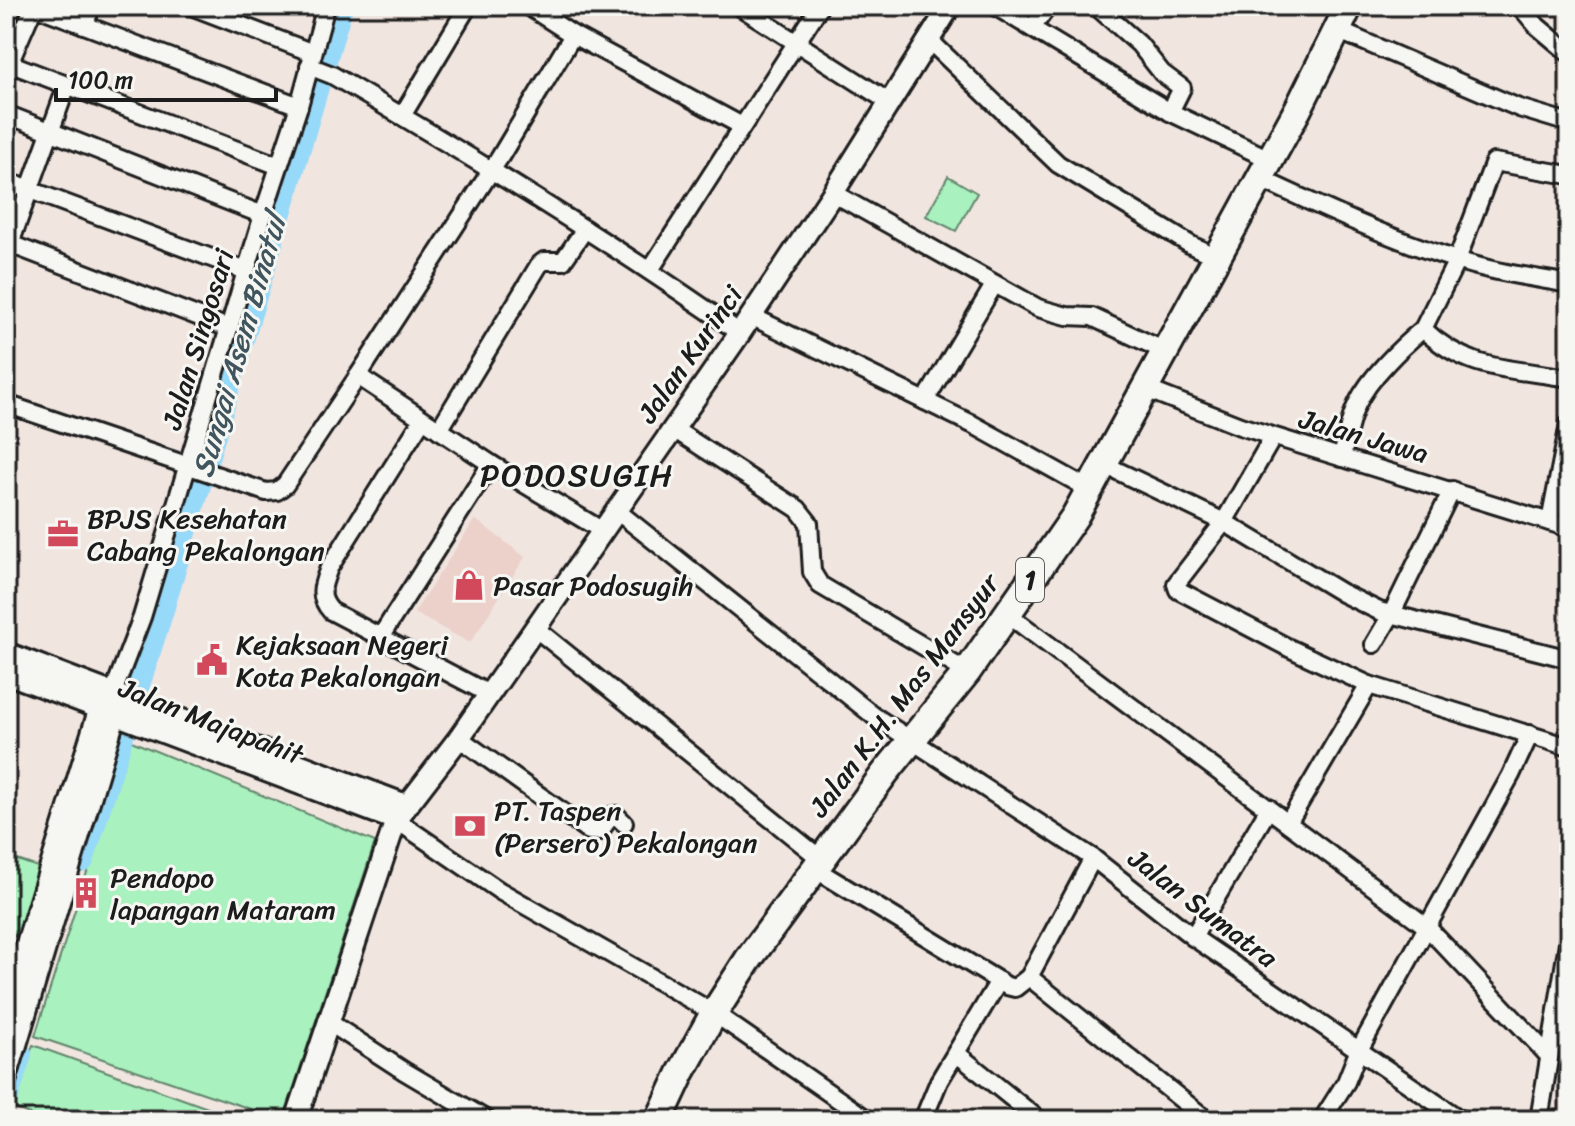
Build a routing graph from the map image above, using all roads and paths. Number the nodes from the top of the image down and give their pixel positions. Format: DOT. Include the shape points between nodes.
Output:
graph roads {
  1 [pos="34,6"];
  2 [pos="92,6"];
  3 [pos="191,6"];
  4 [pos="326,6"];
  5 [pos="468,6"];
  6 [pos="528,6"];
  7 [pos="739,6"];
  8 [pos="820,6"];
  9 [pos="950,6"];
  10 [pos="995,6"];
  11 [pos="1048,6"];
  12 [pos="1096,6"];
  13 [pos="1349,6"];
  14 [pos="1520,6"];
  15 [pos="84,25"];
  16 [pos="1032,28"];
  17 [pos="1337,30"];
  18 [pos="573,35"];
  19 [pos="930,41"];
  20 [pos="798,43"];
  21 [pos="1569,53"];
  22 [pos="7,65"];
  23 [pos="318,66"];
  24 [pos="67,85"];
  25 [pos="889,102"];
  26 [pos="299,106"];
  27 [pos="1170,112"];
  28 [pos="6,114"];
  29 [pos="402,116"];
  30 [pos="1569,123"];
  31 [pos="742,126"];
  32 [pos="50,130"];
  33 [pos="279,166"];
  34 [pos="491,169"];
  35 [pos="1264,169"];
  36 [pos="1569,175"];
  37 [pos="6,181"];
  38 [pos="29,189"];
  39 [pos="833,193"];
  40 [pos="263,215"];
  41 [pos="585,229"];
  42 [pos="8,249"];
  43 [pos="1216,257"];
  44 [pos="1457,260"];
  45 [pos="650,270"];
  46 [pos="246,271"];
  47 [pos="1569,284"];
  48 [pos="994,285"];
  49 [pos="751,316"];
  50 [pos="228,328"];
  51 [pos="1423,329"];
  52 [pos="740,333"];
  53 [pos="1165,351"];
  54 [pos="358,376"];
  55 [pos="1569,378"];
  56 [pos="1146,389"];
  57 [pos="925,401"];
  58 [pos="6,404"];
  59 [pos="422,420"];
  60 [pos="1569,424"];
  61 [pos="672,428"];
  62 [pos="439,430"];
  63 [pos="1273,437"];
  64 [pos="1342,458"];
  65 [pos="491,464"];
  66 [pos="1105,465"];
  67 [pos="188,467"];
  68 [pos="1091,490"];
  69 [pos="1452,490"];
  70 [pos="617,511"];
  71 [pos="1224,522"];
  72 [pos="1550,522"];
  73 [pos="1569,528"];
  74 [pos="603,531"];
  75 [pos="1006,613"];
  76 [pos="1391,615"];
  77 [pos="535,628"];
  78 [pos="381,636"];
  79 [pos="1374,644"];
  80 [pos="6,653"];
  81 [pos="1569,659"];
  82 [pos="967,672"];
  83 [pos="6,673"];
  84 [pos="1369,685"];
  85 [pos="489,694"];
  86 [pos="114,702"];
  87 [pos="1530,734"];
  88 [pos="459,738"];
  89 [pos="912,741"];
  90 [pos="1569,747"];
  91 [pos="1269,808"];
  92 [pos="401,812"];
  93 [pos="624,823"];
  94 [pos="1288,823"];
  95 [pos="1093,858"];
  96 [pos="819,864"];
  97 [pos="1427,927"];
  98 [pos="1193,937"];
  99 [pos="1569,937"];
  100 [pos="1029,977"];
  101 [pos="999,981"];
  102 [pos="6,1011"];
  103 [pos="714,1013"];
  104 [pos="327,1021"];
  105 [pos="14,1028"];
  106 [pos="1358,1052"];
  107 [pos="956,1053"];
  108 [pos="1549,1056"];
  109 [pos="6,1078"];
  110 [pos="296,1120"];
  111 [pos="487,1120"];
  112 [pos="659,1120"];
  113 [pos="868,1120"];
  114 [pos="923,1120"];
  115 [pos="1039,1120"];
  116 [pos="1207,1120"];
  117 [pos="1322,1120"];
  118 [pos="1461,1120"];
  119 [pos="1539,1120"];
  1 -- 15 [label="street"];
  1 -- 22 [label="street"];
  2 -- 15 [label="street"];
  3 -- 23 [label="street"];
  4 -- 23 [label="street, Jalan Singosari"];
  5 -- 29 [label="street"];
  6 -- 18 [label="street"];
  7 -- 20 [label="street"];
  8 -- 20 [label="street"];
  9 -- 19 [label="street, Jalan Kurinci"];
  10 -- 16 [label="street"];
  11 -- 16 [label="street"];
  12 -- 27 [label="street" via="1182,88"];
  13 -- 17 [label="highway, Jalan K.H. Mas Mansyur / 1"];
  14 -- 21 [label="street"];
  15 -- 26 [label="street"];
  16 -- 27 [label="street"];
  17 -- 30 [label="street" via="1519,108"];
  17 -- 35 [label="highway, Jalan K.H. Mas Mansyur / 1"];
  18 -- 31 [label="street"];
  18 -- 34 [label="street"];
  19 -- 25 [label="street, Jalan Kurinci"];
  19 -- 43 [label="street" via="1058,164"];
  20 -- 25 [label="street"];
  20 -- 31 [label="street"];
  22 -- 24 [label="street"];
  23 -- 26 [label="street, Jalan Singosari"];
  23 -- 29 [label="street"];
  24 -- 32 [label="street"];
  24 -- 33 [label="street"];
  25 -- 39 [label="street, Jalan Kurinci"];
  26 -- 33 [label="street, Jalan Singosari"];
  27 -- 35 [label="street"];
  28 -- 32 [label="street"];
  29 -- 34 [label="street"];
  31 -- 45 [label="street"];
  32 -- 38 [label="street"];
  32 -- 40 [label="street"];
  33 -- 40 [label="street, Jalan Singosari"];
  34 -- 41 [label="street"];
  34 -- 54 [label="street"];
  35 -- 43 [label="highway, Jalan K.H. Mas Mansyur / 1"];
  35 -- 44 [label="street" via="1384,234"];
  36 -- 44 [label="street" via="1494,162"];
  37 -- 38 [label="street"];
  38 -- 42 [label="street"];
  38 -- 46 [label="street"];
  39 -- 48 [label="street"];
  39 -- 49 [label="street, Jalan Kurinci"];
  40 -- 46 [label="street, Jalan Singosari"];
  41 -- 45 [label="street"];
  41 -- 62 [label="street" via="563,261 539,265"];
  42 -- 50 [label="street"];
  43 -- 53 [label="highway, Jalan K.H. Mas Mansyur / 1"];
  44 -- 47 [label="street"];
  44 -- 51 [label="street"];
  45 -- 52 [label="street"];
  46 -- 50 [label="street, Jalan Singosari"];
  48 -- 53 [label="street" via="1051,312 1092,317"];
  48 -- 57 [label="street"];
  49 -- 52 [label="street, Jalan Kurinci"];
  49 -- 57 [label="street"];
  50 -- 67 [label="street, Jalan Singosari"];
  51 -- 55 [label="street" via="1483,366"];
  51 -- 64 [label="street" via="1361,396"];
  52 -- 61 [label="street, Jalan Kurinci"];
  53 -- 56 [label="highway, Jalan K.H. Mas Mansyur / 1"];
  54 -- 59 [label="street"];
  54 -- 67 [label="street" via="277,491"];
  56 -- 63 [label="street, Jalan Jawa"];
  56 -- 66 [label="highway, Jalan K.H. Mas Mansyur / 1"];
  57 -- 68 [label="street"];
  58 -- 67 [label="street"];
  59 -- 62 [label="street"];
  59 -- 78 [label="street" via="322,586 324,604 331,611"];
  60 -- 72 [label="street"];
  61 -- 70 [label="street, Jalan Kurinci"];
  61 -- 82 [label="street" via="806,517 812,572 820,585"];
  62 -- 65 [label="street"];
  63 -- 64 [label="street, Jalan Jawa"];
  63 -- 71 [label="street"];
  64 -- 69 [label="street, Jalan Jawa"];
  65 -- 74 [label="street"];
  65 -- 78 [label="street"];
  66 -- 68 [label="highway, Jalan K.H. Mas Mansyur / 1"];
  66 -- 71 [label="street"];
  67 -- 86 [label="street, Jalan Singosari"];
  68 -- 75 [label="highway, Jalan K.H. Mas Mansyur / 1"];
  69 -- 72 [label="street, Jalan Jawa"];
  69 -- 76 [label="street"];
  70 -- 74 [label="street, Jalan Kurinci"];
  70 -- 89 [label="street, Jalan Sumatra"];
  71 -- 76 [label="street" via="1360,603"];
  71 -- 84 [label="street" via="1176,584 1178,590"];
  72 -- 73 [label="street, Jalan Jawa"];
  74 -- 77 [label="street, Jalan Kurinci"];
  75 -- 82 [label="highway, Jalan K.H. Mas Mansyur / 1"];
  75 -- 91 [label="street"];
  76 -- 79 [label="street"];
  76 -- 81 [label="street"];
  77 -- 85 [label="street, Jalan Kurinci"];
  77 -- 96 [label="street"];
  78 -- 85 [label="street"];
  80 -- 86 [label="street, Jalan Majapahit"];
  82 -- 89 [label="highway, Jalan K.H. Mas Mansyur / 1"];
  83 -- 86 [label="street, Jalan Majapahit"];
  84 -- 87 [label="street"];
  84 -- 94 [label="street"];
  85 -- 88 [label="street, Jalan Kurinci"];
  86 -- 92 [label="street, Jalan Majapahit"];
  86 -- 102 [label="street"];
  86 -- 105 [label="street"];
  87 -- 90 [label="street"];
  87 -- 97 [label="street"];
  88 -- 92 [label="street, Jalan Kurinci"];
  88 -- 93 [label="street" via="589,831 600,831 611,816"];
  89 -- 95 [label="street, Jalan Sumatra"];
  89 -- 96 [label="highway, Jalan K.H. Mas Mansyur / 1"];
  91 -- 94 [label="street"];
  91 -- 98 [label="street"];
  92 -- 103 [label="street" via="500,891"];
  92 -- 104 [label="street, Jalan Kurinci"];
  94 -- 97 [label="street"];
  95 -- 98 [label="street, Jalan Sumatra"];
  95 -- 100 [label="street"];
  96 -- 101 [label="street"];
  96 -- 103 [label="highway, Jalan K.H. Mas Mansyur / 1"];
  97 -- 106 [label="street"];
  97 -- 108 [label="street"];
  98 -- 106 [label="street, Jalan Sumatra"];
  99 -- 108 [label="street"];
  100 -- 101 [label="street" via="1015,988"];
  100 -- 116 [label="street"];
  101 -- 107 [label="street"];
  103 -- 112 [label="highway, Jalan K.H. Mas Mansyur / 1"];
  103 -- 113 [label="street"];
  104 -- 110 [label="street, Jalan Kurinci"];
  104 -- 111 [label="street"];
  105 -- 109 [label="street"];
  106 -- 117 [label="street"];
  106 -- 118 [label="street, Jalan Sumatra"];
  107 -- 114 [label="street"];
  107 -- 115 [label="street"];
  108 -- 119 [label="street"];
}
